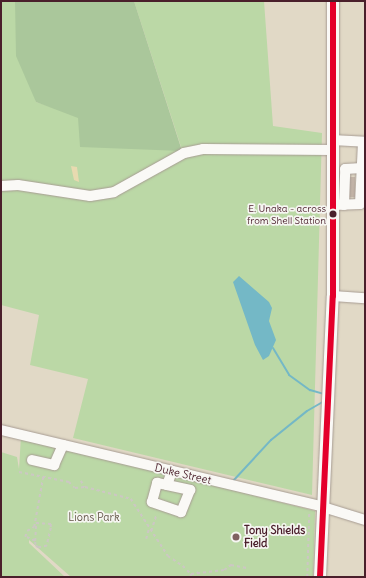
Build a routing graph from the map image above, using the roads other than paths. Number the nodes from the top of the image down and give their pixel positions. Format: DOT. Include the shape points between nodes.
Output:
graph roads {
  1 [pos="333,1"];
  2 [pos="364,142"];
  3 [pos="332,150"];
  4 [pos="362,168"];
  5 [pos="345,169"];
  6 [pos="1,186"];
  7 [pos="352,187"];
  8 [pos="339,205"];
  9 [pos="333,296"];
  10 [pos="365,298"];
  11 [pos="1,430"];
  12 [pos="63,446"];
  13 [pos="32,460"];
  14 [pos="172,471"];
  15 [pos="167,485"];
  16 [pos="323,507"];
  17 [pos="365,520"];
  18 [pos="320,577"];
  1 -- 3 [label="main road"];
  2 -- 3 [label="street"];
  2 -- 4 [label="street"];
  3 -- 5 [label="street"];
  3 -- 6 [label="street" via="203,149 184,153 114,192 90,196 18,185"];
  3 -- 8 [label="main road"];
  4 -- 5 [label="street"];
  4 -- 7 [label="street"];
  5 -- 7 [label="street"];
  7 -- 8 [label="street"];
  7 -- 8 [label="street" via="360,204"];
  8 -- 9 [label="main road"];
  9 -- 10 [label="street"];
  9 -- 16 [label="main road"];
  11 -- 12 [label="street, Duke Street"];
  12 -- 13 [label="street" via="54,465"];
  12 -- 14 [label="street, Duke Street"];
  14 -- 15 [label="street"];
  14 -- 16 [label="street, Duke Street"];
  16 -- 17 [label="street, Duke Street"];
  16 -- 18 [label="main road"];
}
